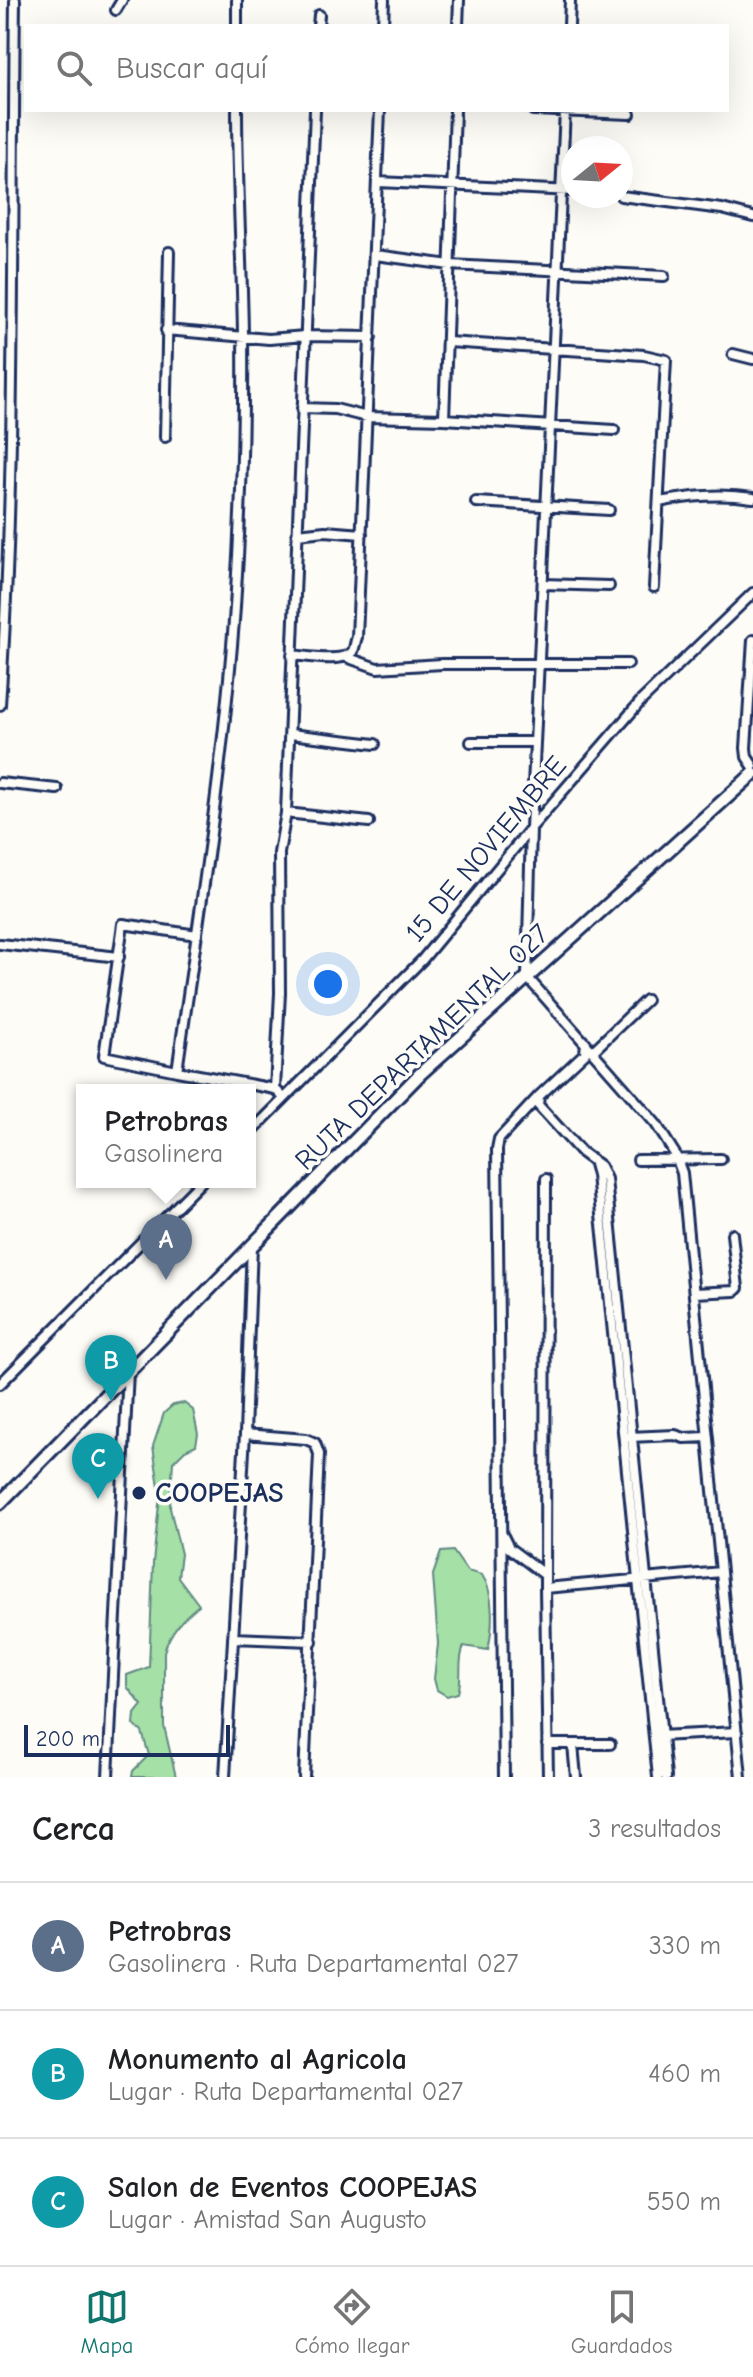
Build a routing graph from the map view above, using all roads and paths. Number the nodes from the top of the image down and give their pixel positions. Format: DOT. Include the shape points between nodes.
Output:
graph roads {
  1 [pos="15,0"];
  2 [pos="122,0"];
  3 [pos="237,0"];
  4 [pos="384,0"];
  5 [pos="459,0"];
  6 [pos="570,0"];
  7 [pos="116,10"];
  8 [pos="319,15"];
  9 [pos="237,24"];
  10 [pos="318,24"];
  11 [pos="383,24"];
  12 [pos="458,24"];
  13 [pos="569,24"];
  14 [pos="237,112"];
  15 [pos="315,112"];
  16 [pos="380,112"];
  17 [pos="455,112"];
  18 [pos="565,112"];
  19 [pos="587,112"];
  20 [pos="630,114"];
  21 [pos="564,136"];
  22 [pos="378,182"];
  23 [pos="453,186"];
  24 [pos="561,190"];
  25 [pos="633,198"];
  26 [pos="753,217"];
  27 [pos="169,252"];
  28 [pos="375,255"];
  29 [pos="450,265"];
  30 [pos="557,270"];
  31 [pos="664,276"];
  32 [pos="166,330"];
  33 [pos="243,336"];
  34 [pos="305,336"];
  35 [pos="371,337"];
  36 [pos="448,342"];
  37 [pos="554,349"];
  38 [pos="733,354"];
  39 [pos="753,359"];
  40 [pos="302,408"];
  41 [pos="367,417"];
  42 [pos="444,419"];
  43 [pos="550,426"];
  44 [pos="614,430"];
  45 [pos="165,437"];
  46 [pos="753,498"];
  47 [pos="476,502"];
  48 [pos="659,502"];
  49 [pos="546,506"];
  50 [pos="609,510"];
  51 [pos="297,534"];
  52 [pos="362,534"];
  53 [pos="543,584"];
  54 [pos="609,586"];
  55 [pos="654,587"];
  56 [pos="753,593"];
  57 [pos="753,640"];
  58 [pos="292,655"];
  59 [pos="346,657"];
  60 [pos="539,662"];
  61 [pos="628,664"];
  62 [pos="0,705"];
  63 [pos="290,734"];
  64 [pos="471,742"];
  65 [pos="535,742"];
  66 [pos="375,744"];
  67 [pos="753,766"];
  68 [pos="753,774"];
  69 [pos="0,783"];
  70 [pos="57,789"];
  71 [pos="286,813"];
  72 [pos="369,822"];
  73 [pos="531,828"];
  74 [pos="197,935"];
  75 [pos="0,944"];
  76 [pos="119,957"];
  77 [pos="527,977"];
  78 [pos="646,1000"];
  79 [pos="586,1043"];
  80 [pos="593,1051"];
  81 [pos="177,1071"];
  82 [pos="248,1084"];
  83 [pos="256,1086"];
  84 [pos="275,1089"];
  85 [pos="539,1096"];
  86 [pos="284,1098"];
  87 [pos="256,1127"];
  88 [pos="721,1159"];
  89 [pos="638,1160"];
  90 [pos="678,1161"];
  91 [pos="546,1179"];
  92 [pos="195,1188"];
  93 [pos="732,1234"];
  94 [pos="252,1244"];
  95 [pos="694,1293"];
  96 [pos="128,1370"];
  97 [pos="0,1384"];
  98 [pos="245,1434"];
  99 [pos="628,1437"];
  100 [pos="708,1437"];
  101 [pos="0,1503"];
  102 [pos="500,1523"];
  103 [pos="721,1572"];
  104 [pos="545,1575"];
  105 [pos="643,1579"];
  106 [pos="545,1588"];
  107 [pos="233,1638"];
  108 [pos="312,1641"];
  109 [pos="737,1732"];
  110 [pos="658,1736"];
  111 [pos="547,1744"];
  112 [pos="610,1744"];
  113 [pos="573,1745"];
  114 [pos="108,1777"];
  115 [pos="225,1777"];
  116 [pos="304,1777"];
  117 [pos="504,1777"];
  118 [pos="548,1777"];
  119 [pos="576,1777"];
  120 [pos="658,1777"];
  121 [pos="666,1777"];
  122 [pos="741,1777"];
  1 -- 62 [label="street" via="14,312"];
  2 -- 7 [label="street"];
  3 -- 9 [label="street"];
  4 -- 11 [label="street"];
  5 -- 12 [label="street"];
  6 -- 13 [label="street"];
  8 -- 10 [label="street"];
  14 -- 33 [label="street"];
  15 -- 34 [label="street"];
  16 -- 22 [label="street"];
  17 -- 23 [label="street"];
  18 -- 21 [label="street"];
  19 -- 20 [label="street"];
  22 -- 23 [label="street"];
  22 -- 28 [label="street"];
  23 -- 24 [label="street"];
  23 -- 29 [label="street"];
  24 -- 30 [label="street"];
  25 -- 26 [label="street"];
  27 -- 32 [label="street"];
  28 -- 29 [label="street"];
  28 -- 35 [label="street"];
  29 -- 30 [label="street"];
  29 -- 36 [label="street"];
  30 -- 31 [label="street"];
  30 -- 37 [label="street"];
  32 -- 33 [label="street"];
  32 -- 45 [label="street"];
  33 -- 34 [label="street"];
  33 -- 74 [label="street" via="235,607 219,780"];
  34 -- 35 [label="street"];
  34 -- 40 [label="street"];
  35 -- 41 [label="street"];
  36 -- 37 [label="street"];
  36 -- 42 [label="street"];
  37 -- 43 [label="street"];
  37 -- 48 [label="street" via="666,360"];
  38 -- 39 [label="street"];
  40 -- 41 [label="street"];
  40 -- 51 [label="street"];
  41 -- 42 [label="street"];
  41 -- 52 [label="street"];
  42 -- 43 [label="street"];
  43 -- 44 [label="street"];
  43 -- 49 [label="street"];
  46 -- 48 [label="street" via="705,495"];
  47 -- 49 [label="street"];
  48 -- 55 [label="street"];
  49 -- 50 [label="street"];
  49 -- 53 [label="street"];
  51 -- 52 [label="street"];
  51 -- 58 [label="street"];
  52 -- 59 [label="street" via="357,637"];
  53 -- 54 [label="street"];
  53 -- 60 [label="street"];
  56 -- 73 [label="street, 15 DE NOVIEMBRE" via="641,701"];
  57 -- 67 [label="street" via="746,748"];
  58 -- 59 [label="street"];
  58 -- 63 [label="street"];
  59 -- 60 [label="street" via="377,668"];
  60 -- 61 [label="street"];
  60 -- 65 [label="street"];
  63 -- 66 [label="street"];
  63 -- 71 [label="street"];
  64 -- 65 [label="street"];
  65 -- 73 [label="street"];
  68 -- 77 [label="main road, RUTA DEPARTAMENTAL 027"];
  69 -- 70 [label="street"];
  71 -- 72 [label="street"];
  71 -- 84 [label="street" via="279,853"];
  73 -- 77 [label="street"];
  73 -- 86 [label="street, 15 DE NOVIEMBRE" via="422,960"];
  74 -- 76 [label="street" via="123,924"];
  74 -- 81 [label="street"];
  75 -- 76 [label="street"];
  76 -- 81 [label="street" via="104,1056"];
  77 -- 79 [label="street"];
  77 -- 94 [label="main road, RUTA DEPARTAMENTAL 027" via="420,1074"];
  78 -- 80 [label="street"];
  79 -- 80 [label="street"];
  79 -- 85 [label="street" via="585,1053"];
  80 -- 90 [label="street" via="656,1124"];
  81 -- 82 [label="street"];
  83 -- 84 [label="street"];
  84 -- 86 [label="street"];
  85 -- 99 [label="street" via="541,1111 591,1160 597,1175"];
  85 -- 102 [label="street" via="499,1139 497,1149"];
  86 -- 87 [label="street, 15 DE NOVIEMBRE"];
  88 -- 90 [label="street"];
  89 -- 90 [label="street"];
  90 -- 95 [label="street"];
  91 -- 104 [label="street"];
  92 -- 97 [label="street"];
  93 -- 95 [label="street" via="738,1288"];
  94 -- 96 [label="main road, RUTA DEPARTAMENTAL 027"];
  94 -- 98 [label="street"];
  95 -- 100 [label="street"];
  96 -- 101 [label="main road, RUTA DEPARTAMENTAL 027"];
  96 -- 114 [label="street"];
  98 -- 107 [label="street"];
  98 -- 108 [label="street" via="306,1439 315,1443 319,1454"];
  99 -- 100 [label="street"];
  99 -- 105 [label="street"];
  100 -- 103 [label="street"];
  102 -- 104 [label="street" via="509,1548"];
  102 -- 117 [label="street"];
  103 -- 105 [label="street"];
  103 -- 109 [label="street"];
  104 -- 106 [label="street"];
  105 -- 106 [label="street"];
  105 -- 110 [label="street"];
  106 -- 111 [label="street"];
  107 -- 108 [label="street"];
  107 -- 115 [label="street"];
  108 -- 116 [label="street"];
  109 -- 110 [label="street"];
  109 -- 122 [label="street"];
  110 -- 120 [label="street"];
  110 -- 121 [label="street"];
  111 -- 113 [label="street"];
  111 -- 118 [label="street"];
  112 -- 113 [label="street"];
  113 -- 119 [label="street"];
}
